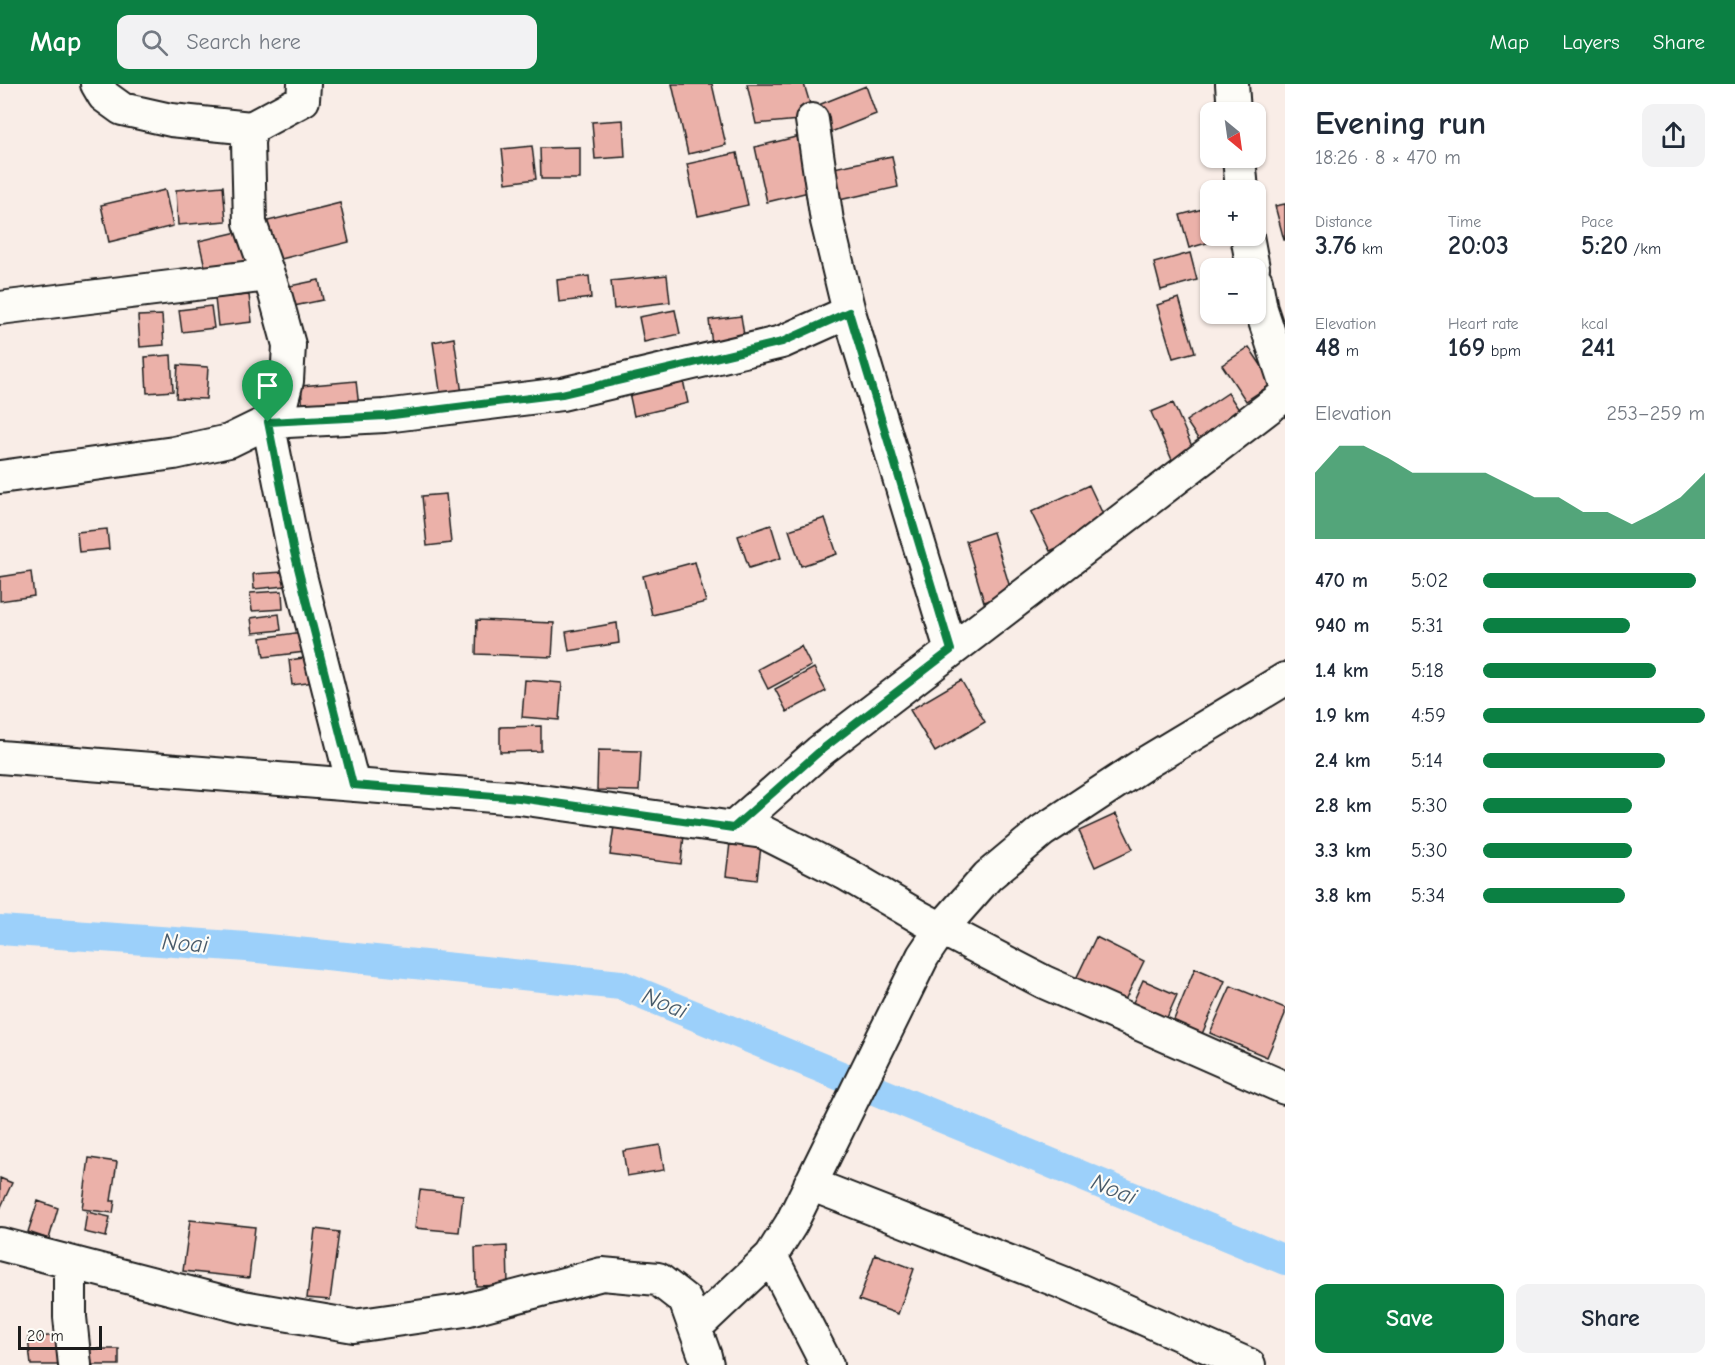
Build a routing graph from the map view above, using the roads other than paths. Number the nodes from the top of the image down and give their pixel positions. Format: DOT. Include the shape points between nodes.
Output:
graph roads {
  1 [pos="97,84"];
  2 [pos="304,84"];
  3 [pos="1232,84"];
  4 [pos="1233,102"];
  5 [pos="812,120"];
  6 [pos="251,128"];
  7 [pos="268,275"];
  8 [pos="0,308"];
  9 [pos="849,312"];
  10 [pos="1266,324"];
  11 [pos="1285,382"];
  12 [pos="1285,395"];
  13 [pos="268,422"];
  14 [pos="0,477"];
  15 [pos="951,650"];
  16 [pos="1285,679"];
  17 [pos="0,757"];
  18 [pos="353,785"];
  19 [pos="733,828"];
  20 [pos="942,928"];
  21 [pos="1285,1088"];
  22 [pos="810,1184"];
  23 [pos="0,1244"];
  24 [pos="771,1256"];
  25 [pos="70,1263"];
  26 [pos="695,1328"];
  27 [pos="75,1365"];
  28 [pos="707,1365"];
  29 [pos="827,1365"];
  30 [pos="1249,1365"];
  1 -- 6 [label="street" via="104,96 122,110 171,120"];
  2 -- 6 [label="street" via="303,100"];
  3 -- 4 [label="street"];
  5 -- 9 [label="street" via="827,221"];
  6 -- 7 [label="street" via="250,223"];
  7 -- 8 [label="street"];
  7 -- 13 [label="street" via="289,345 281,404"];
  9 -- 13 [label="street" via="782,342 562,394 385,416"];
  9 -- 15 [label="street"];
  10 -- 11 [label="street"];
  12 -- 15 [label="street"];
  13 -- 14 [label="street" via="229,441 174,453"];
  13 -- 18 [label="street" via="293,548"];
  15 -- 19 [label="street" via="820,751"];
  16 -- 20 [label="street" via="1042,831 988,876"];
  17 -- 18 [label="street"];
  18 -- 19 [label="street" via="519,798"];
  19 -- 20 [label="street" via="764,832"];
  20 -- 21 [label="street" via="1044,982"];
  20 -- 22 [label="street" via="923,956"];
  22 -- 24 [label="street"];
  22 -- 30 [label="street" via="1061,1282"];
  23 -- 25 [label="street"];
  24 -- 26 [label="street"];
  24 -- 29 [label="street"];
  25 -- 26 [label="street" via="243,1307 354,1326 465,1310 602,1274 658,1279 685,1300"];
  25 -- 27 [label="street"];
  26 -- 28 [label="street"];
}
